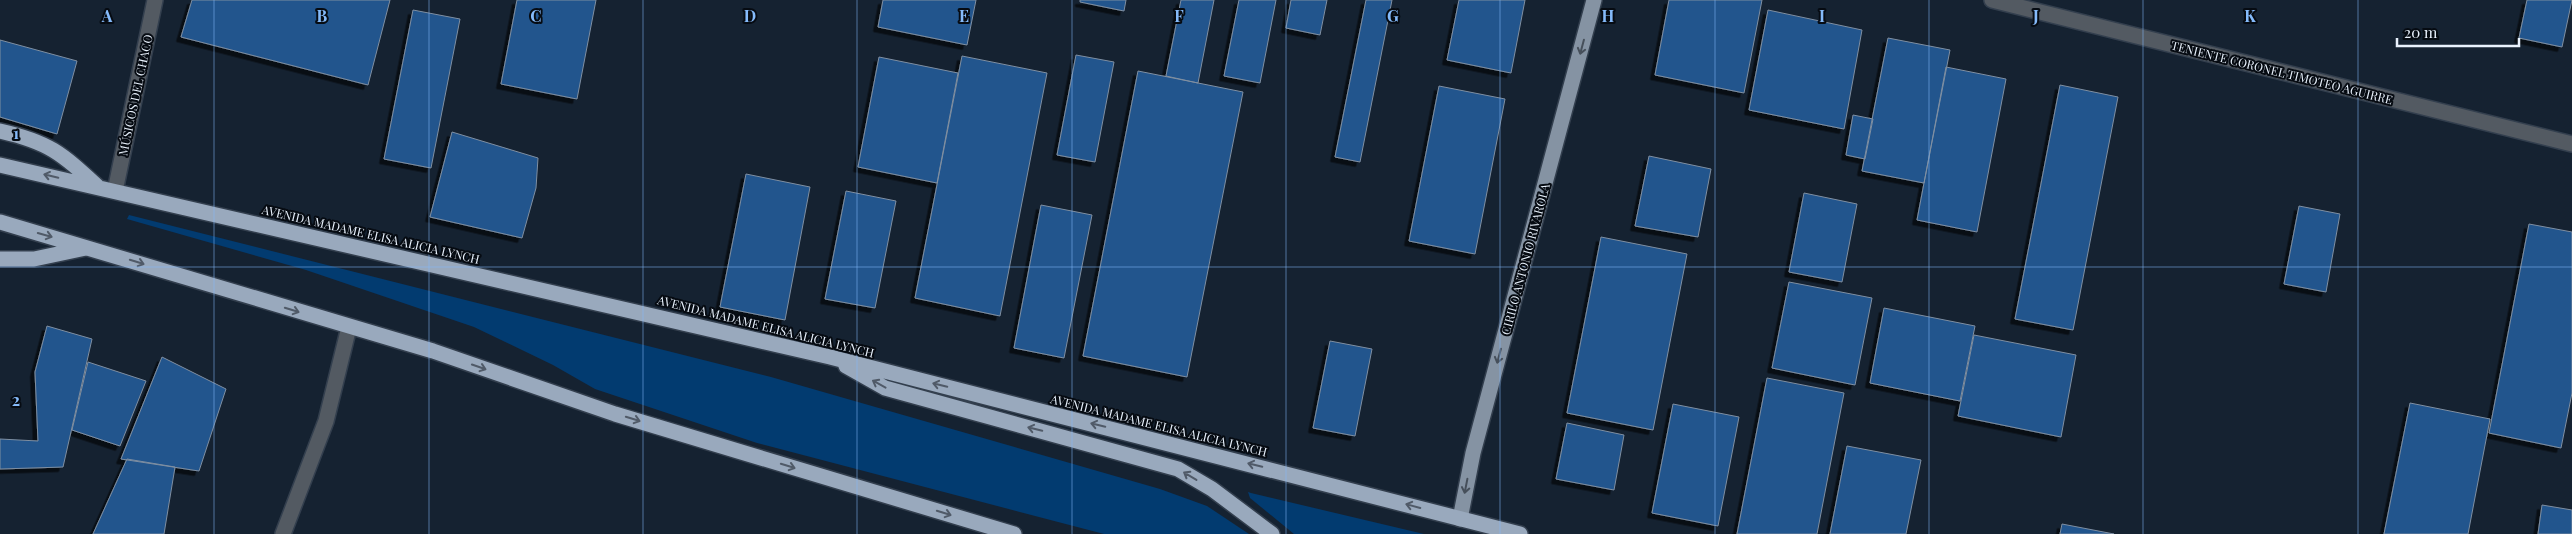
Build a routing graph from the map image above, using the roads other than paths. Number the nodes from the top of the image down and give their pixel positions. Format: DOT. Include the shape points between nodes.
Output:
graph roads {
  1 [pos="155,0"];
  2 [pos="1594,0"];
  3 [pos="1992,0"];
  4 [pos="0,131"];
  5 [pos="2572,144"];
  6 [pos="0,164"];
  7 [pos="98,187"];
  8 [pos="115,191"];
  9 [pos="0,222"];
  10 [pos="90,248"];
  11 [pos="0,259"];
  12 [pos="349,327"];
  13 [pos="830,357"];
  14 [pos="1460,519"];
  15 [pos="283,534"];
  16 [pos="1014,534"];
  17 [pos="1272,534"];
  18 [pos="1471,534"];
  19 [pos="1520,534"];
  1 -- 8 [label="street, MÚSICOS DEL CHACO"];
  2 -- 14 [label="main road, CIRILO ANTONIO RIVAROLA, one-way" via="1473,453"];
  3 -- 5 [label="street, TENIENTE CORONEL TIMOTEO AGUIRRE"];
  4 -- 7 [label="highway" via="39,141 61,153"];
  7 -- 6 [label="highway, AVENIDA MADAME ELISA ALICIA LYNCH, one-way"];
  7 -- 8 [label="highway, AVENIDA MADAME ELISA ALICIA LYNCH"];
  8 -- 13 [label="highway, AVENIDA MADAME ELISA ALICIA LYNCH"];
  9 -- 10 [label="highway, one-way"];
  10 -- 11 [label="highway" via="34,259"];
  10 -- 12 [label="highway, one-way"];
  12 -- 15 [label="street" via="326,421"];
  12 -- 16 [label="highway, one-way" via="433,351 615,414"];
  14 -- 13 [label="highway, AVENIDA MADAME ELISA ALICIA LYNCH, one-way"];
  17 -- 13 [label="highway, one-way" via="1178,468 885,388"];
  14 -- 18 [label="highway"];
  14 -- 19 [label="highway, AVENIDA MADAME ELISA ALICIA LYNCH"];
}
